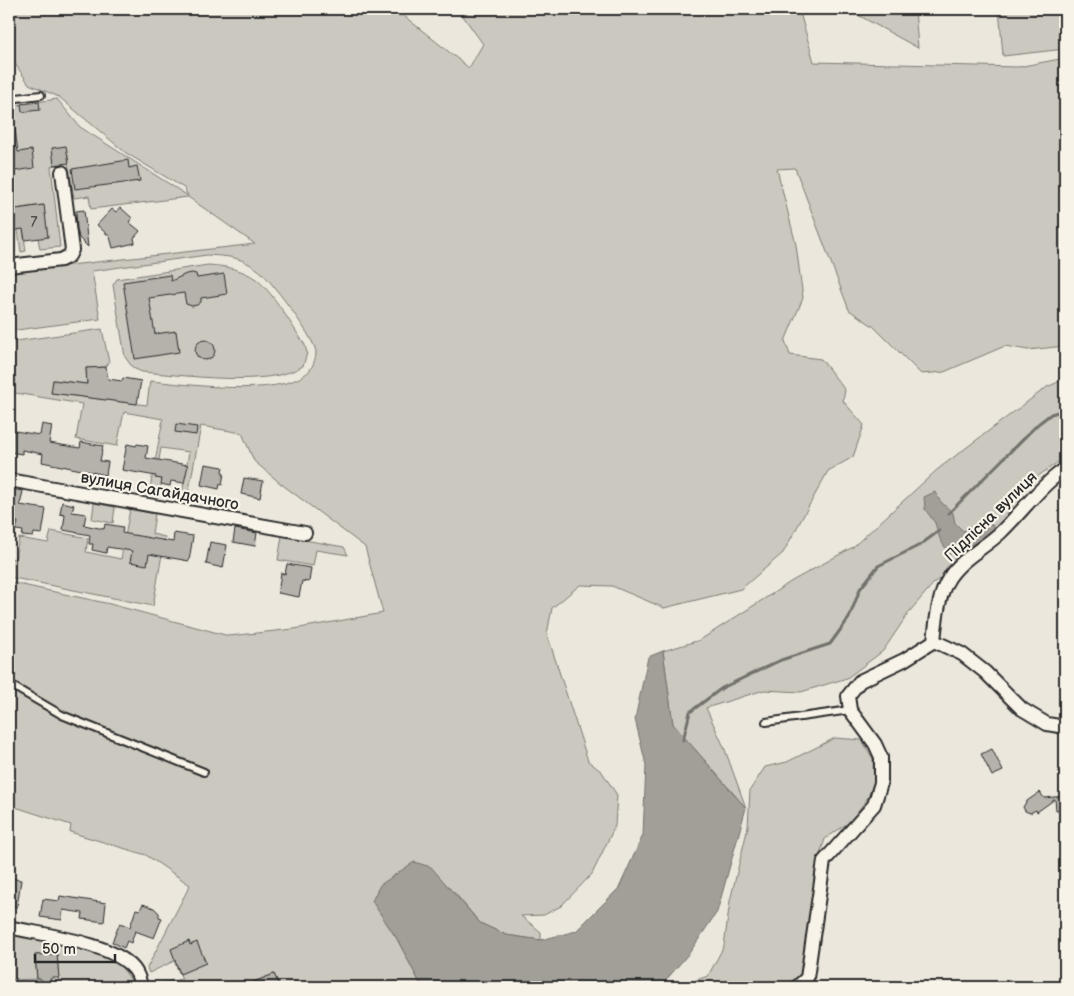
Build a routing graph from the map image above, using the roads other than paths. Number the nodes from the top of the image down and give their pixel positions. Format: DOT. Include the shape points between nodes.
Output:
graph roads {
  1 [pos="41,95"];
  2 [pos="9,100"];
  3 [pos="62,172"];
  4 [pos="9,266"];
  5 [pos="1065,469"];
  6 [pos="9,480"];
  7 [pos="306,533"];
  8 [pos="934,641"];
  9 [pos="9,684"];
  10 [pos="850,710"];
  11 [pos="766,722"];
  12 [pos="1065,728"];
  13 [pos="204,772"];
  14 [pos="9,928"];
  15 [pos="141,987"];
  16 [pos="797,987"];
  1 -- 2 [label="lane"];
  3 -- 4 [label="street" via="72,250 69,256 61,260"];
  5 -- 8 [label="street, Підлісна вулиця" via="1000,533 948,578 937,608"];
  6 -- 7 [label="street, вулиця Сагайдачного"];
  8 -- 10 [label="street" via="860,681 848,696"];
  8 -- 12 [label="street" via="962,654 1022,709 1047,724"];
  9 -- 13 [label="lane" via="62,716"];
  10 -- 11 [label="lane"];
  10 -- 16 [label="street" via="881,757 880,783 874,805 824,861 806,978"];
  14 -- 15 [label="street" via="85,944 114,954 134,969"];
}
